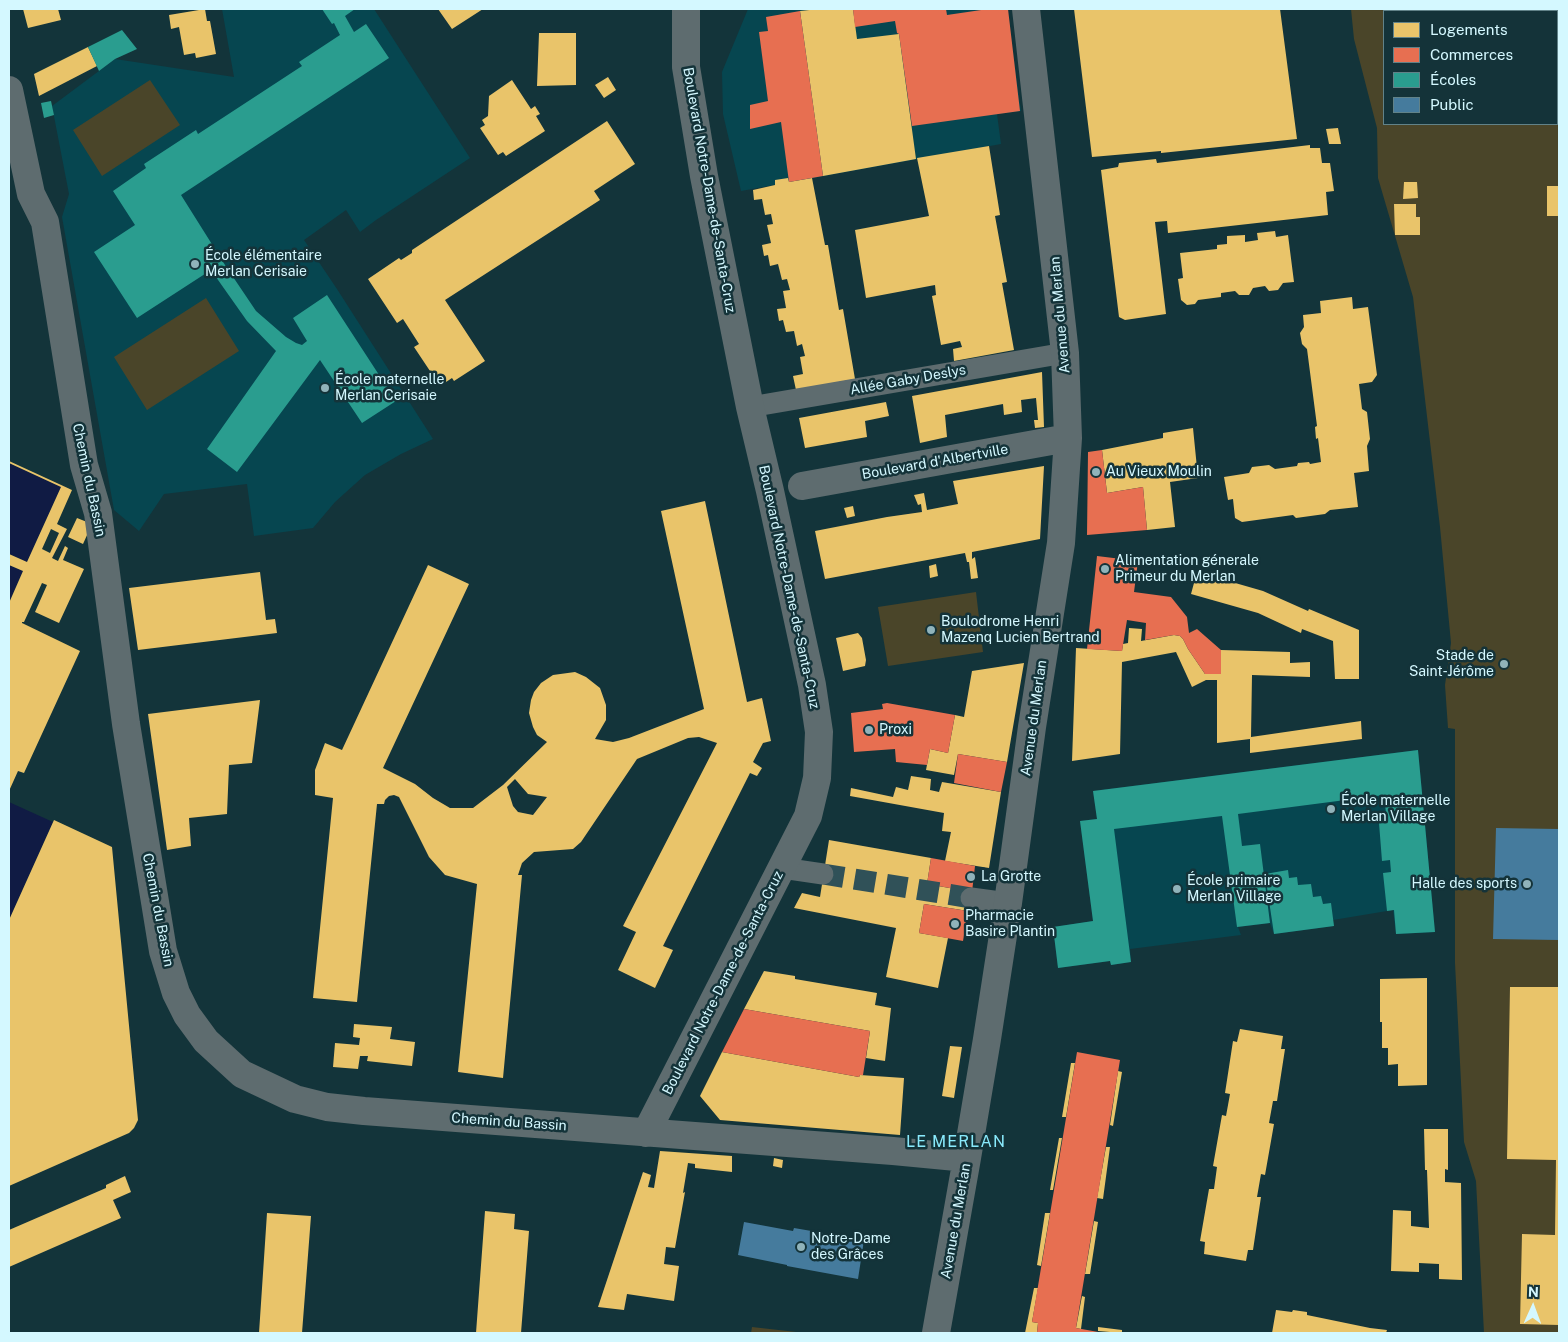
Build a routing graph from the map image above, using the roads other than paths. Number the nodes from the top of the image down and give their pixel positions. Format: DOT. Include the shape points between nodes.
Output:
graph roads {
  1 [pos="686,9"];
  2 [pos="1026,9"];
  3 [pos="9,90"];
  4 [pos="1065,352"];
  5 [pos="750,407"];
  6 [pos="1068,438"];
  7 [pos="802,486"];
  8 [pos="782,868"];
  9 [pos="823,874"];
  10 [pos="971,898"];
  11 [pos="1008,903"];
  12 [pos="646,1132"];
  13 [pos="967,1158"];
  14 [pos="936,1333"];
  1 -- 5 [label="street, Boulevard Notre-Dame-de-Santa-Cruz" via="686,67"];
  2 -- 4 [label="street, Avenue du Merlan"];
  3 -- 12 [label="street, Chemin du Bassin" via="31,194 45,222 84,465 98,513 126,724 163,951 176,993 187,1015 206,1041 242,1074 294,1099 364,1111"];
  4 -- 5 [label="street, Allée Gaby Deslys"];
  4 -- 6 [label="street, Avenue du Merlan"];
  5 -- 8 [label="street, Boulevard Notre-Dame-de-Santa-Cruz" via="812,685 818,732 817,778 808,816"];
  6 -- 7 [label="street, Boulevard d'Albertville"];
  6 -- 11 [label="street, Avenue du Merlan" via="1062,543 1032,726"];
  8 -- 9 [label="street"];
  8 -- 12 [label="street, Boulevard Notre-Dame-de-Santa-Cruz"];
  10 -- 11 [label="street"];
  11 -- 13 [label="street, Avenue du Merlan"];
  12 -- 13 [label="street, Chemin du Bassin"];
  13 -- 14 [label="street, Avenue du Merlan"];
}
